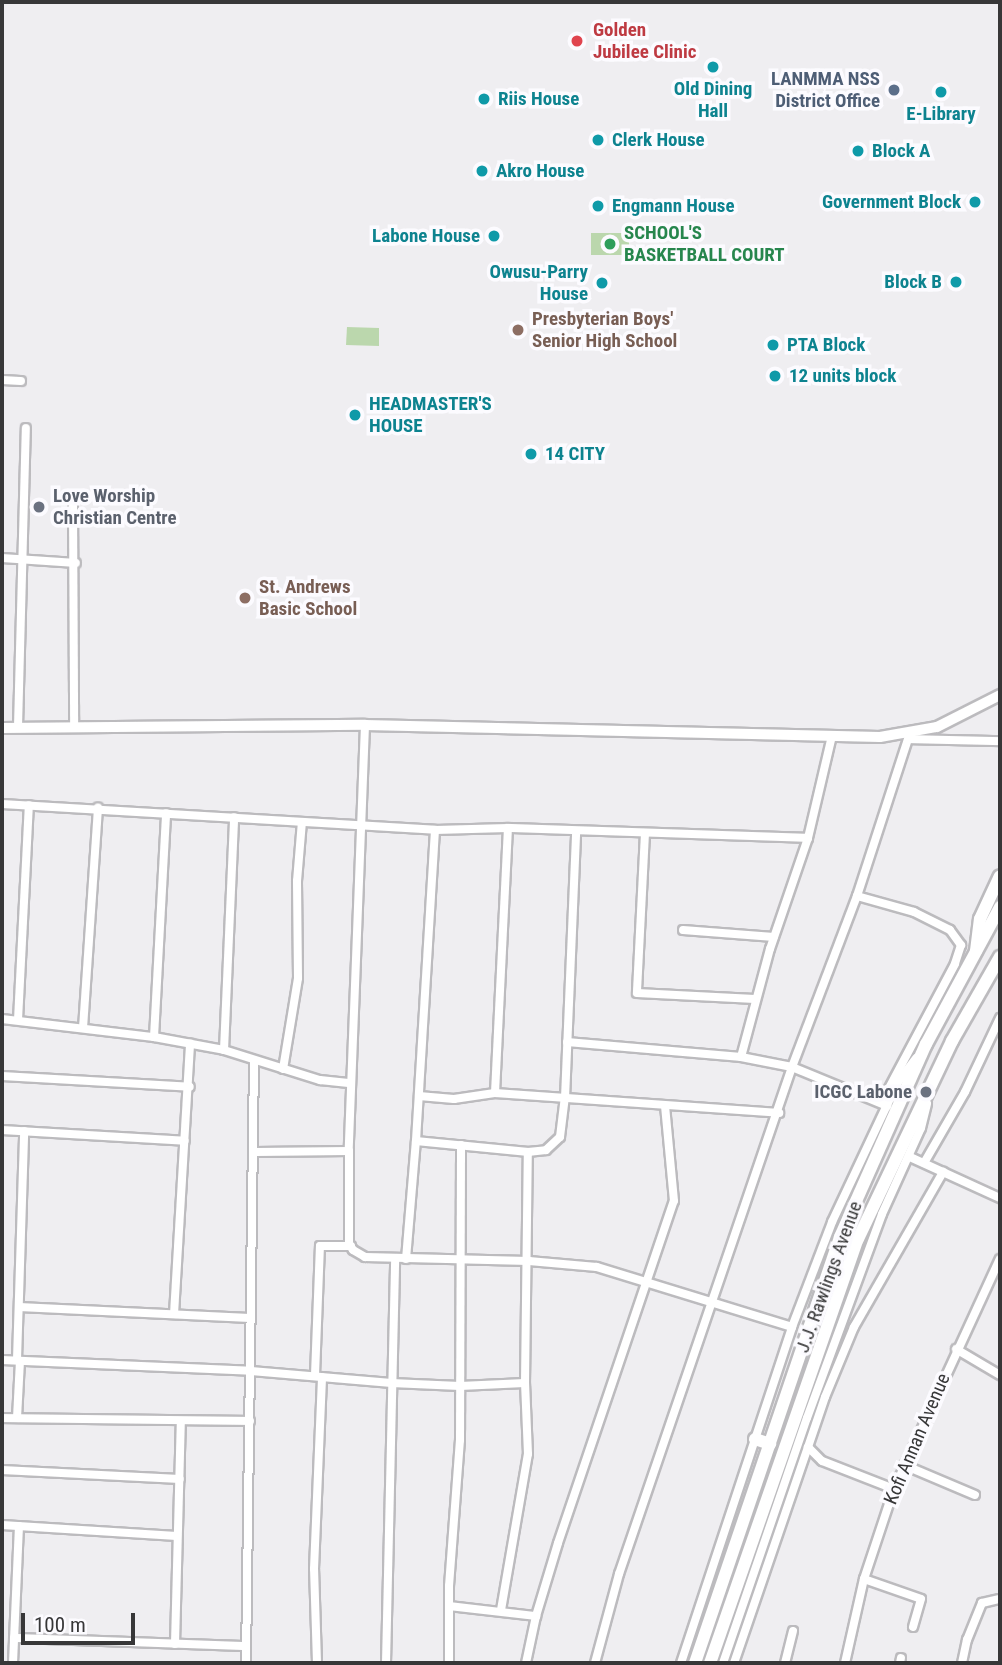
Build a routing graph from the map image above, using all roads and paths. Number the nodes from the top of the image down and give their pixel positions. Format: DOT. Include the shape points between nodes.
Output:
graph roads {
  1 [pos="2,380"];
  2 [pos="21,381"];
  3 [pos="26,428"];
  4 [pos="73,506"];
  5 [pos="2,558"];
  6 [pos="23,560"];
  7 [pos="76,563"];
  8 [pos="1000,695"];
  9 [pos="365,725"];
  10 [pos="74,726"];
  11 [pos="2,727"];
  12 [pos="18,727"];
  13 [pos="832,736"];
  14 [pos="910,736"];
  15 [pos="1000,741"];
  16 [pos="2,804"];
  17 [pos="29,805"];
  18 [pos="98,808"];
  19 [pos="166,813"];
  20 [pos="234,817"];
  21 [pos="302,822"];
  22 [pos="360,826"];
  23 [pos="508,828"];
  24 [pos="435,830"];
  25 [pos="576,831"];
  26 [pos="645,833"];
  27 [pos="808,838"];
  28 [pos="1000,876"];
  29 [pos="856,896"];
  30 [pos="1000,907"];
  31 [pos="683,930"];
  32 [pos="774,937"];
  33 [pos="976,954"];
  34 [pos="1000,957"];
  35 [pos="1000,966"];
  36 [pos="988,981"];
  37 [pos="755,999"];
  38 [pos="1000,1018"];
  39 [pos="2,1019"];
  40 [pos="18,1020"];
  41 [pos="83,1028"];
  42 [pos="153,1037"];
  43 [pos="567,1042"];
  44 [pos="190,1043"];
  45 [pos="926,1044"];
  46 [pos="224,1049"];
  47 [pos="741,1057"];
  48 [pos="254,1061"];
  49 [pos="792,1067"];
  50 [pos="283,1069"];
  51 [pos="2,1076"];
  52 [pos="351,1083"];
  53 [pos="932,1084"];
  54 [pos="190,1087"];
  55 [pos="495,1093"];
  56 [pos="419,1096"];
  57 [pos="565,1098"];
  58 [pos="884,1105"];
  59 [pos="665,1106"];
  60 [pos="779,1114"];
  61 [pos="2,1130"];
  62 [pos="24,1131"];
  63 [pos="185,1141"];
  64 [pos="416,1141"];
  65 [pos="461,1146"];
  66 [pos="349,1151"];
  67 [pos="256,1152"];
  68 [pos="528,1152"];
  69 [pos="910,1157"];
  70 [pos="924,1163"];
  71 [pos="943,1172"];
  72 [pos="1000,1198"];
  73 [pos="351,1246"];
  74 [pos="396,1258"];
  75 [pos="407,1259"];
  76 [pos="458,1259"];
  77 [pos="1000,1259"];
  78 [pos="529,1261"];
  79 [pos="644,1283"];
  80 [pos="712,1302"];
  81 [pos="19,1307"];
  82 [pos="174,1314"];
  83 [pos="250,1318"];
  84 [pos="792,1327"];
  85 [pos="956,1349"];
  86 [pos="2,1360"];
  87 [pos="19,1360"];
  88 [pos="251,1371"];
  89 [pos="1000,1375"];
  90 [pos="319,1376"];
  91 [pos="525,1383"];
  92 [pos="391,1384"];
  93 [pos="460,1386"];
  94 [pos="2,1418"];
  95 [pos="17,1418"];
  96 [pos="250,1421"];
  97 [pos="181,1422"];
  98 [pos="755,1439"];
  99 [pos="770,1444"];
  100 [pos="797,1447"];
  101 [pos="904,1465"];
  102 [pos="2,1470"];
  103 [pos="180,1479"];
  104 [pos="894,1489"];
  105 [pos="975,1495"];
  106 [pos="2,1525"];
  107 [pos="19,1526"];
  108 [pos="177,1536"];
  109 [pos="864,1579"];
  110 [pos="1000,1599"];
  111 [pos="449,1606"];
  112 [pos="501,1610"];
  113 [pos="536,1616"];
  114 [pos="913,1627"];
  115 [pos="793,1631"];
  116 [pos="14,1638"];
  117 [pos="175,1644"];
  118 [pos="246,1646"];
  119 [pos="13,1663"];
  120 [pos="246,1663"];
  121 [pos="317,1663"];
  122 [pos="386,1663"];
  123 [pos="449,1663"];
  124 [pos="526,1663"];
  125 [pos="595,1663"];
  126 [pos="681,1663"];
  127 [pos="695,1663"];
  128 [pos="710,1663"];
  129 [pos="723,1663"];
  130 [pos="734,1663"];
  131 [pos="785,1663"];
  132 [pos="845,1663"];
  133 [pos="962,1663"];
  1 -- 2 [label="street"];
  3 -- 6 [label="street"];
  4 -- 7 [label="street"];
  5 -- 6 [label="street"];
  6 -- 7 [label="street"];
  6 -- 12 [label="street"];
  7 -- 10 [label="street"];
  8 -- 14 [label="street"];
  9 -- 10 [label="street"];
  9 -- 13 [label="street"];
  9 -- 22 [label="street"];
  10 -- 12 [label="street"];
  11 -- 12 [label="street"];
  13 -- 14 [label="street"];
  13 -- 27 [label="street"];
  14 -- 15 [label="street"];
  14 -- 29 [label="street"];
  16 -- 17 [label="street"];
  17 -- 18 [label="street"];
  17 -- 40 [label="street"];
  18 -- 19 [label="street"];
  18 -- 41 [label="street"];
  19 -- 20 [label="street"];
  19 -- 42 [label="street"];
  20 -- 21 [label="street"];
  20 -- 46 [label="street"];
  21 -- 22 [label="street"];
  21 -- 50 [label="street" via="298,978"];
  22 -- 24 [label="street"];
  22 -- 52 [label="street"];
  23 -- 24 [label="street"];
  23 -- 25 [label="street"];
  23 -- 55 [label="street"];
  24 -- 56 [label="street"];
  25 -- 26 [label="street"];
  25 -- 43 [label="street"];
  26 -- 27 [label="street"];
  26 -- 37 [label="street" via="637,993"];
  27 -- 32 [label="street"];
  28 -- 33 [label="highway" via="980,919"];
  29 -- 49 [label="street"];
  29 -- 58 [label="street" via="914,912 950,930 961,945"];
  30 -- 33 [label="highway, J.J. Rawlings Avenue"];
  31 -- 32 [label="street"];
  32 -- 37 [label="street"];
  33 -- 45 [label="highway, J.J. Rawlings Avenue"];
  34 -- 36 [label="highway, J.J. Rawlings Avenue"];
  35 -- 36 [label="highway"];
  36 -- 53 [label="highway, J.J. Rawlings Avenue"];
  37 -- 47 [label="street"];
  38 -- 70 [label="street" via="965,1093"];
  39 -- 40 [label="street"];
  40 -- 41 [label="street"];
  41 -- 42 [label="street"];
  42 -- 44 [label="street"];
  43 -- 47 [label="street"];
  43 -- 57 [label="street"];
  44 -- 46 [label="street"];
  44 -- 54 [label="street"];
  45 -- 58 [label="street"];
  45 -- 99 [label="highway, J.J. Rawlings Avenue" via="839,1237"];
  46 -- 48 [label="street"];
  47 -- 49 [label="street"];
  48 -- 50 [label="street"];
  48 -- 67 [label="street"];
  49 -- 58 [label="street"];
  49 -- 60 [label="street"];
  50 -- 52 [label="street"];
  51 -- 54 [label="street"];
  52 -- 66 [label="street"];
  53 -- 69 [label="street"];
  53 -- 100 [label="highway, J.J. Rawlings Avenue" via="858,1239"];
  54 -- 63 [label="street"];
  55 -- 56 [label="street" via="446,1099"];
  55 -- 57 [label="street"];
  56 -- 64 [label="street"];
  57 -- 59 [label="street"];
  57 -- 68 [label="street" via="560,1137 546,1150"];
  58 -- 84 [label="street"];
  59 -- 60 [label="street"];
  59 -- 79 [label="street" via="674,1201"];
  60 -- 80 [label="street"];
  61 -- 62 [label="street"];
  62 -- 63 [label="street"];
  62 -- 81 [label="street"];
  63 -- 82 [label="street"];
  64 -- 65 [label="street"];
  64 -- 75 [label="street"];
  65 -- 68 [label="street"];
  65 -- 76 [label="street"];
  66 -- 67 [label="street"];
  66 -- 73 [label="street"];
  67 -- 83 [label="street"];
  68 -- 78 [label="street"];
  69 -- 70 [label="street"];
  69 -- 100 [label="street" via="882,1214"];
  70 -- 71 [label="street"];
  71 -- 72 [label="street"];
  71 -- 100 [label="street" via="854,1327"];
  73 -- 74 [label="street" via="357,1255"];
  73 -- 90 [label="street" via="320,1246"];
  74 -- 75 [label="street"];
  74 -- 92 [label="street"];
  75 -- 76 [label="street"];
  76 -- 78 [label="street"];
  76 -- 93 [label="street"];
  77 -- 85 [label="street, Kofi Annan Avenue"];
  78 -- 79 [label="street" via="597,1267"];
  78 -- 91 [label="street"];
  79 -- 80 [label="street"];
  79 -- 113 [label="street"];
  80 -- 84 [label="street"];
  80 -- 125 [label="street" via="619,1574"];
  81 -- 82 [label="street"];
  81 -- 87 [label="street"];
  82 -- 83 [label="street"];
  83 -- 88 [label="street"];
  84 -- 98 [label="street"];
  85 -- 89 [label="street"];
  85 -- 101 [label="street, Kofi Annan Avenue"];
  86 -- 87 [label="street"];
  87 -- 88 [label="street"];
  87 -- 95 [label="street"];
  88 -- 90 [label="street"];
  88 -- 96 [label="street"];
  90 -- 92 [label="street"];
  90 -- 121 [label="street" via="314,1569"];
  91 -- 93 [label="street"];
  91 -- 112 [label="street" via="528,1454"];
  92 -- 93 [label="street"];
  92 -- 122 [label="street"];
  93 -- 111 [label="street"];
  94 -- 95 [label="street"];
  95 -- 97 [label="street"];
  96 -- 97 [label="street"];
  96 -- 118 [label="street"];
  97 -- 103 [label="street"];
  98 -- 99 [label="highway"];
  98 -- 126 [label="street"];
  99 -- 127 [label="highway, J.J. Rawlings Avenue"];
  100 -- 104 [label="street"];
  100 -- 128 [label="highway, J.J. Rawlings Avenue"];
  100 -- 129 [label="street"];
  100 -- 130 [label="street"];
  101 -- 104 [label="street, Kofi Annan Avenue"];
  101 -- 105 [label="street"];
  102 -- 103 [label="street"];
  103 -- 108 [label="street"];
  104 -- 109 [label="street, Kofi Annan Avenue"];
  106 -- 107 [label="street"];
  107 -- 108 [label="street"];
  107 -- 116 [label="street"];
  108 -- 117 [label="street"];
  109 -- 114 [label="street" via="921,1599"];
  109 -- 132 [label="street, Kofi Annan Avenue"];
  110 -- 133 [label="street" via="982,1603"];
  111 -- 112 [label="street"];
  111 -- 123 [label="street"];
  112 -- 113 [label="street"];
  113 -- 124 [label="street"];
  115 -- 131 [label="street"];
  116 -- 117 [label="street"];
  116 -- 119 [label="street"];
  117 -- 118 [label="street"];
  118 -- 120 [label="street"];
}
